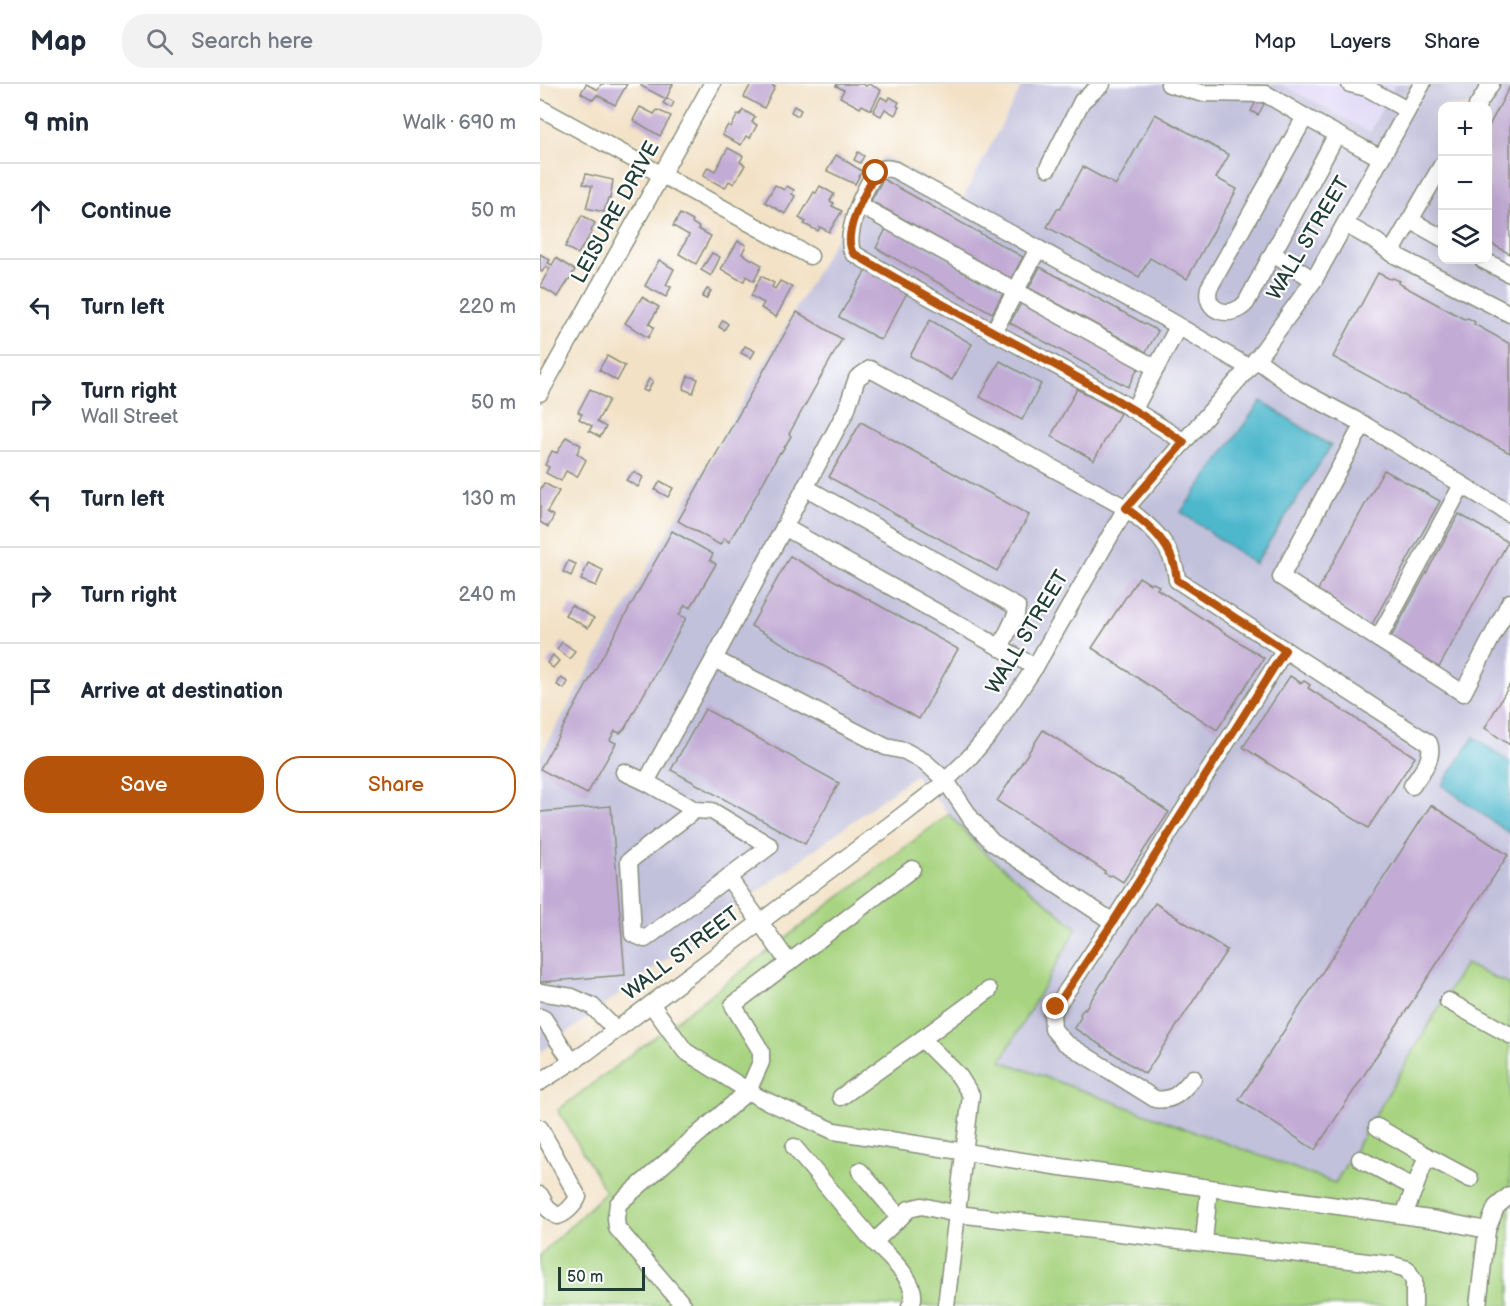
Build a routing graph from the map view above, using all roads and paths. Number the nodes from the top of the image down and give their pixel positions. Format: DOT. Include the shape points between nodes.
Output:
graph roads {
  1 [pos="712,84"];
  2 [pos="1102,84"];
  3 [pos="1169,84"];
  4 [pos="1350,84"];
  5 [pos="1422,84"];
  6 [pos="1491,84"];
  7 [pos="1480,102"];
  8 [pos="540,108"];
  9 [pos="1407,110"];
  10 [pos="1305,117"];
  11 [pos="1337,134"];
  12 [pos="1381,158"];
  13 [pos="1048,168"];
  14 [pos="1438,173"];
  15 [pos="662,174"];
  16 [pos="859,205"];
  17 [pos="1410,220"];
  18 [pos="1345,224"];
  19 [pos="1438,235"];
  20 [pos="1038,249"];
  21 [pos="1273,254"];
  22 [pos="1391,254"];
  23 [pos="810,256"];
  24 [pos="1491,264"];
  25 [pos="1510,274"];
  26 [pos="1314,280"];
  27 [pos="1016,291"];
  28 [pos="1510,314"];
  29 [pos="1178,327"];
  30 [pos="993,333"];
  31 [pos="1252,363"];
  32 [pos="1156,368"];
  33 [pos="540,393"];
  34 [pos="1134,409"];
  35 [pos="1363,424"];
  36 [pos="1184,442"];
  37 [pos="1462,485"];
  38 [pos="806,487"];
  39 [pos="1126,508"];
  40 [pos="1510,514"];
  41 [pos="784,527"];
  42 [pos="1510,602"];
  43 [pos="1378,639"];
  44 [pos="1000,648"];
  45 [pos="1285,650"];
  46 [pos="714,659"];
  47 [pos="1035,667"];
  48 [pos="624,772"];
  49 [pos="946,781"];
  50 [pos="646,782"];
  51 [pos="1412,786"];
  52 [pos="695,810"];
  53 [pos="912,869"];
  54 [pos="728,877"];
  55 [pos="1113,922"];
  56 [pos="759,923"];
  57 [pos="789,963"];
  58 [pos="989,990"];
  59 [pos="540,992"];
  60 [pos="1448,1001"];
  61 [pos="651,1004"];
  62 [pos="540,1017"];
  63 [pos="616,1030"];
  64 [pos="1510,1035"];
  65 [pos="922,1039"];
  66 [pos="572,1062"];
  67 [pos="1193,1078"];
  68 [pos="540,1082"];
  69 [pos="748,1091"];
  70 [pos="842,1097"];
  71 [pos="540,1127"];
  72 [pos="1377,1127"];
  73 [pos="794,1147"];
  74 [pos="965,1152"];
  75 [pos="1427,1156"];
  76 [pos="1360,1159"];
  77 [pos="860,1171"];
  78 [pos="1470,1179"];
  79 [pos="1209,1188"];
  80 [pos="1415,1188"];
  81 [pos="540,1195"];
  82 [pos="1510,1195"];
  83 [pos="957,1214"];
  84 [pos="1404,1215"];
  85 [pos="900,1218"];
  86 [pos="1487,1230"];
  87 [pos="874,1242"];
  88 [pos="1204,1242"];
  89 [pos="684,1306"];
  90 [pos="910,1306"];
  91 [pos="946,1306"];
  92 [pos="1414,1306"];
  93 [pos="1478,1306"];
  1 -- 15 [label="street, LEISURE DRIVE"];
  2 -- 13 [label="street" via="1082,101"];
  3 -- 10 [label="street" via="1201,93 1266,94"];
  4 -- 9 [label="street" via="1367,88"];
  5 -- 9 [label="street, WALL STREET"];
  6 -- 7 [label="street"];
  8 -- 15 [label="street"];
  9 -- 12 [label="street, WALL STREET"];
  10 -- 11 [label="street"];
  10 -- 21 [label="street" via="1209,288 1209,302 1223,312 1241,309"];
  11 -- 12 [label="street"];
  11 -- 21 [label="street"];
  12 -- 18 [label="street, WALL STREET"];
  14 -- 17 [label="street"];
  15 -- 23 [label="street"];
  15 -- 33 [label="street, LEISURE DRIVE"];
  16 -- 20 [label="street" via="876,173 882,169 895,170"];
  16 -- 27 [label="street"];
  16 -- 30 [label="street" via="850,239 853,253"];
  17 -- 19 [label="street"];
  17 -- 22 [label="street"];
  18 -- 22 [label="street"];
  18 -- 26 [label="street, WALL STREET"];
  20 -- 27 [label="street"];
  20 -- 29 [label="street"];
  21 -- 26 [label="street"];
  22 -- 28 [label="street"];
  24 -- 25 [label="street"];
  26 -- 31 [label="street, WALL STREET"];
  27 -- 30 [label="street"];
  27 -- 32 [label="street"];
  29 -- 31 [label="street"];
  29 -- 32 [label="street"];
  30 -- 34 [label="street"];
  31 -- 35 [label="street"];
  31 -- 36 [label="street, WALL STREET"];
  32 -- 34 [label="street"];
  34 -- 36 [label="street"];
  35 -- 37 [label="street"];
  35 -- 43 [label="street" via="1281,577"];
  36 -- 39 [label="street, WALL STREET"];
  37 -- 40 [label="street"];
  37 -- 43 [label="street"];
  38 -- 39 [label="street" via="846,411 857,378 870,369"];
  38 -- 41 [label="street"];
  38 -- 44 [label="street" via="1017,607"];
  39 -- 45 [label="street" via="1151,526 1170,552 1177,580"];
  39 -- 47 [label="street, WALL STREET"];
  41 -- 44 [label="street"];
  41 -- 46 [label="street"];
  42 -- 43 [label="street" via="1463,693"];
  44 -- 47 [label="street"];
  45 -- 51 [label="street" via="1429,743 1431,756"];
  45 -- 55 [label="street"];
  46 -- 49 [label="street" via="886,747 915,756"];
  46 -- 50 [label="street"];
  47 -- 49 [label="street, WALL STREET" via="992,731"];
  48 -- 50 [label="street"];
  49 -- 55 [label="street" via="992,842"];
  49 -- 56 [label="street, WALL STREET"];
  50 -- 52 [label="street"];
  52 -- 54 [label="street" via="712,811 770,846"];
  52 -- 54 [label="street" via="629,861 633,934 645,939"];
  53 -- 57 [label="street"];
  54 -- 56 [label="street"];
  55 -- 67 [label="street" via="1056,1007 1051,1021 1053,1029 1064,1042 1155,1099 1174,1098"];
  56 -- 57 [label="street"];
  56 -- 61 [label="street, WALL STREET"];
  57 -- 69 [label="street" via="733,1005 761,1051 761,1062"];
  58 -- 65 [label="street"];
  59 -- 63 [label="street" via="572,997 592,1006"];
  60 -- 64 [label="street"];
  61 -- 63 [label="street, WALL STREET"];
  61 -- 69 [label="street" via="684,1051"];
  62 -- 66 [label="street"];
  63 -- 66 [label="street, WALL STREET"];
  65 -- 70 [label="street"];
  65 -- 74 [label="street" via="959,1076 971,1095"];
  66 -- 68 [label="street, WALL STREET"];
  69 -- 74 [label="street" via="834,1131"];
  69 -- 89 [label="street" via="618,1204 617,1228"];
  71 -- 81 [label="street" via="578,1197 557,1216"];
  72 -- 75 [label="street"];
  73 -- 87 [label="street"];
  74 -- 79 [label="street"];
  74 -- 83 [label="street"];
  75 -- 78 [label="street"];
  75 -- 80 [label="street"];
  76 -- 80 [label="street"];
  77 -- 85 [label="street"];
  79 -- 84 [label="street"];
  79 -- 88 [label="street"];
  80 -- 84 [label="street"];
  82 -- 86 [label="street" via="1496,1207"];
  83 -- 85 [label="street" via="922,1206 909,1209"];
  83 -- 88 [label="street"];
  83 -- 91 [label="street"];
  84 -- 86 [label="street"];
  85 -- 87 [label="street"];
  86 -- 93 [label="street"];
  87 -- 90 [label="street" via="908,1277 912,1289"];
  88 -- 92 [label="street" via="1393,1264 1407,1269 1414,1281"];
}
